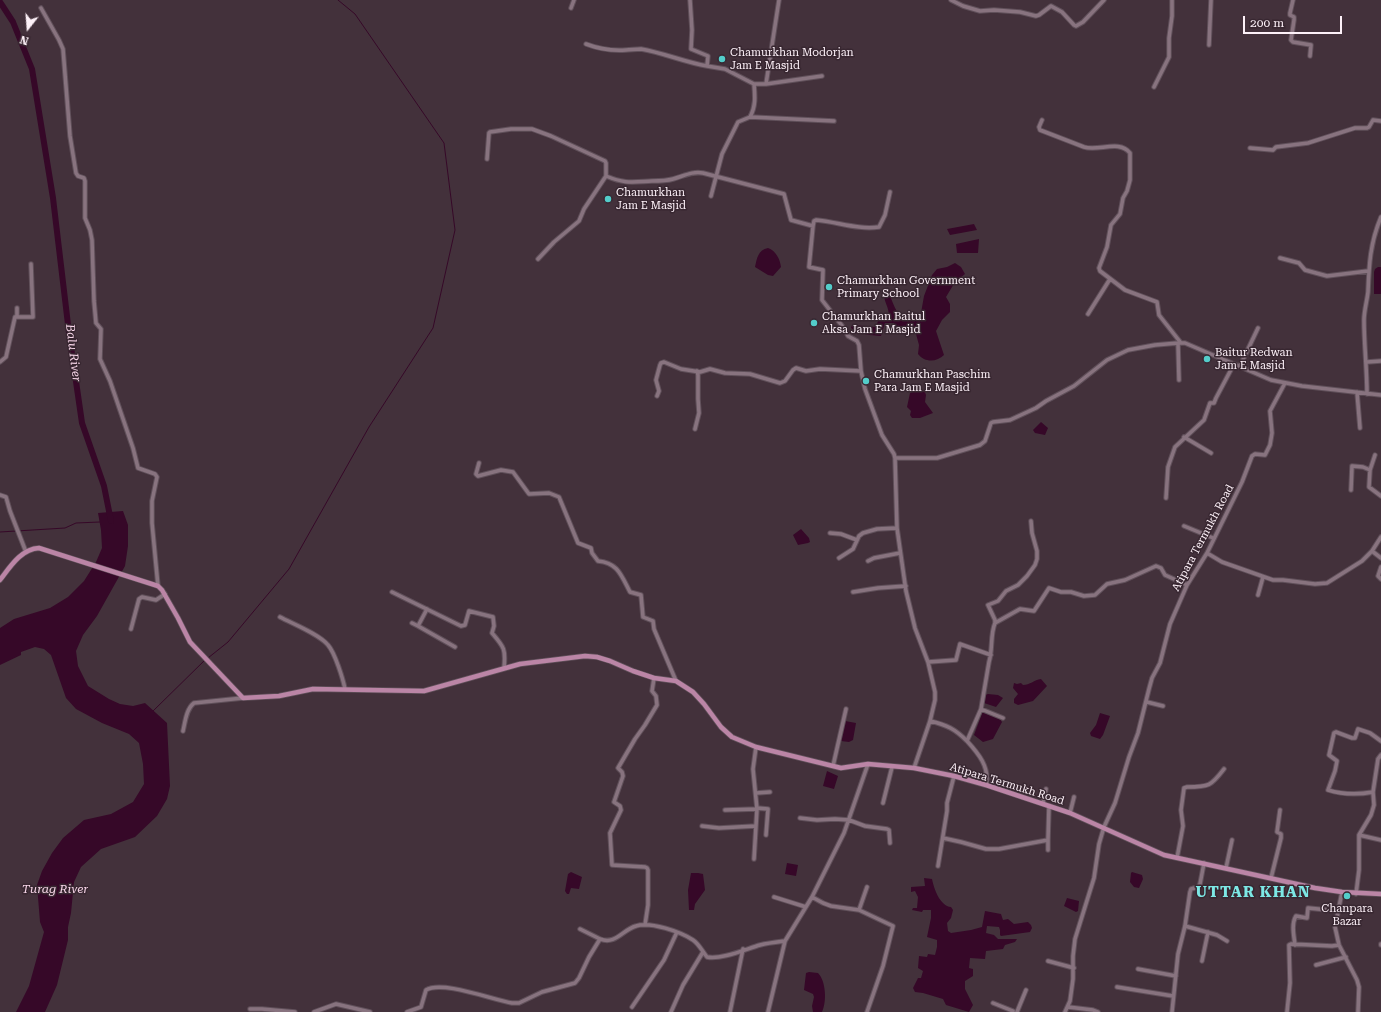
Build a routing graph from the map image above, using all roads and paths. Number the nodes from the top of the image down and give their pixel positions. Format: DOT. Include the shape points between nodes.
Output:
graph roads {
  1 [pos="574,0"];
  2 [pos="690,0"];
  3 [pos="779,0"];
  4 [pos="951,0"];
  5 [pos="1104,0"];
  6 [pos="1172,0"];
  7 [pos="1211,0"];
  8 [pos="1293,0"];
  9 [pos="41,8"];
  10 [pos="571,8"];
  11 [pos="586,44"];
  12 [pos="1209,45"];
  13 [pos="1310,56"];
  14 [pos="707,66"];
  15 [pos="822,76"];
  16 [pos="754,84"];
  17 [pos="766,84"];
  18 [pos="1154,88"];
  19 [pos="750,117"];
  20 [pos="1042,120"];
  21 [pos="834,121"];
  22 [pos="1381,121"];
  23 [pos="1250,148"];
  24 [pos="487,160"];
  25 [pos="606,176"];
  26 [pos="716,177"];
  27 [pos="890,192"];
  28 [pos="711,196"];
  29 [pos="1381,217"];
  30 [pos="813,226"];
  31 [pos="1280,258"];
  32 [pos="538,259"];
  33 [pos="31,264"];
  34 [pos="1368,271"];
  35 [pos="1110,280"];
  36 [pos="17,308"];
  37 [pos="1088,314"];
  38 [pos="17,316"];
  39 [pos="1258,328"];
  40 [pos="1179,343"];
  41 [pos="1381,361"];
  42 [pos="0,362"];
  43 [pos="1367,362"];
  44 [pos="1234,364"];
  45 [pos="1240,366"];
  46 [pos="697,371"];
  47 [pos="861,371"];
  48 [pos="1179,380"];
  49 [pos="1285,383"];
  50 [pos="1357,392"];
  51 [pos="1367,394"];
  52 [pos="1381,395"];
  53 [pos="657,396"];
  54 [pos="1360,428"];
  55 [pos="695,429"];
  56 [pos="1184,438"];
  57 [pos="1211,453"];
  58 [pos="1375,455"];
  59 [pos="894,458"];
  60 [pos="479,463"];
  61 [pos="1370,470"];
  62 [pos="1351,490"];
  63 [pos="0,495"];
  64 [pos="1381,496"];
  65 [pos="1166,498"];
  66 [pos="1031,521"];
  67 [pos="1184,526"];
  68 [pos="897,528"];
  69 [pos="830,533"];
  70 [pos="1381,537"];
  71 [pos="1213,538"];
  72 [pos="857,540"];
  73 [pos="1372,551"];
  74 [pos="26,552"];
  75 [pos="1207,552"];
  76 [pos="900,553"];
  77 [pos="840,558"];
  78 [pos="1381,558"];
  79 [pos="868,561"];
  80 [pos="1381,567"];
  81 [pos="1263,577"];
  82 [pos="1381,579"];
  83 [pos="0,580"];
  84 [pos="1187,585"];
  85 [pos="158,586"];
  86 [pos="906,586"];
  87 [pos="392,592"];
  88 [pos="853,592"];
  89 [pos="165,594"];
  90 [pos="1258,595"];
  91 [pos="427,609"];
  92 [pos="280,617"];
  93 [pos="412,623"];
  94 [pos="995,623"];
  95 [pos="418,626"];
  96 [pos="131,629"];
  97 [pos="455,647"];
  98 [pos="991,655"];
  99 [pos="928,662"];
  100 [pos="504,668"];
  101 [pos="654,678"];
  102 [pos="676,681"];
  103 [pos="345,689"];
  104 [pos="243,698"];
  105 [pos="1147,702"];
  106 [pos="1163,706"];
  107 [pos="981,708"];
  108 [pos="846,709"];
  109 [pos="1003,718"];
  110 [pos="930,721"];
  111 [pos="183,731"];
  112 [pos="967,741"];
  113 [pos="1381,741"];
  114 [pos="756,747"];
  115 [pos="1381,755"];
  116 [pos="868,764"];
  117 [pos="833,766"];
  118 [pos="892,767"];
  119 [pos="914,768"];
  120 [pos="1224,769"];
  121 [pos="954,776"];
  122 [pos="986,785"];
  123 [pos="1046,789"];
  124 [pos="770,792"];
  125 [pos="1373,792"];
  126 [pos="756,793"];
  127 [pos="1074,797"];
  128 [pos="883,803"];
  129 [pos="1043,803"];
  130 [pos="1049,806"];
  131 [pos="757,808"];
  132 [pos="726,810"];
  133 [pos="1280,810"];
  134 [pos="1070,813"];
  135 [pos="800,818"];
  136 [pos="849,820"];
  137 [pos="702,826"];
  138 [pos="756,826"];
  139 [pos="1104,827"];
  140 [pos="766,835"];
  141 [pos="1359,835"];
  142 [pos="943,838"];
  143 [pos="1048,840"];
  144 [pos="1232,840"];
  145 [pos="1381,840"];
  146 [pos="890,843"];
  147 [pos="1048,850"];
  148 [pos="1177,858"];
  149 [pos="754,859"];
  150 [pos="1204,863"];
  151 [pos="938,866"];
  152 [pos="1226,868"];
  153 [pos="1271,878"];
  154 [pos="867,887"];
  155 [pos="1342,892"];
  156 [pos="1356,894"];
  157 [pos="1381,894"];
  158 [pos="774,897"];
  159 [pos="812,897"];
  160 [pos="806,907"];
  161 [pos="859,910"];
  162 [pos="1338,911"];
  163 [pos="645,925"];
  164 [pos="1185,926"];
  165 [pos="580,929"];
  166 [pos="677,932"];
  167 [pos="1208,932"];
  168 [pos="600,939"];
  169 [pos="785,941"];
  170 [pos="1227,941"];
  171 [pos="1295,945"];
  172 [pos="1340,945"];
  173 [pos="743,950"];
  174 [pos="703,952"];
  175 [pos="1346,957"];
  176 [pos="1048,961"];
  177 [pos="1202,961"];
  178 [pos="1316,965"];
  179 [pos="1074,968"];
  180 [pos="1138,969"];
  181 [pos="1176,976"];
  182 [pos="1117,987"];
  183 [pos="1026,990"];
  184 [pos="1173,996"];
  185 [pos="993,1003"];
  186 [pos="632,1007"];
  187 [pos="1068,1007"];
  188 [pos="250,1009"];
  189 [pos="1083,1011"];
  190 [pos="295,1012"];
  191 [pos="314,1012"];
  192 [pos="370,1012"];
  193 [pos="407,1012"];
  194 [pos="671,1012"];
  195 [pos="730,1012"];
  196 [pos="768,1012"];
  197 [pos="868,1012"];
  198 [pos="1015,1012"];
  199 [pos="1065,1012"];
  200 [pos="1098,1012"];
  201 [pos="1172,1012"];
  202 [pos="1287,1012"];
  203 [pos="1358,1012"];
  1 -- 10 [label="street"];
  2 -- 14 [label="street" via="691,48 708,56"];
  3 -- 17 [label="street"];
  4 -- 5 [label="street" via="980,11 1020,12 1036,16 1051,6 1062,12 1076,26"];
  6 -- 18 [label="street" via="1169,57"];
  7 -- 12 [label="street"];
  8 -- 13 [label="street" via="1290,13 1294,17 1291,40 1310,45"];
  9 -- 85 [label="street" via="63,49 70,136 76,173 85,181 85,218 92,240 94,301 96,323 100,329 100,359 110,381 138,468 157,477 152,501 152,523"];
  11 -- 14 [label="street" via="601,50 643,50"];
  14 -- 16 [label="street" via="724,69"];
  15 -- 17 [label="street"];
  16 -- 17 [label="street"];
  16 -- 19 [label="street" via="755,100"];
  19 -- 21 [label="street"];
  19 -- 26 [label="street" via="738,122 722,154"];
  20 -- 35 [label="street" via="1040,130 1088,149 1114,146 1127,149 1130,153 1130,180 1120,214 1111,225 1107,247 1099,268"];
  22 -- 23 [label="street" via="1373,120 1369,127 1355,128 1308,143 1276,147 1273,150"];
  24 -- 25 [label="street" via="490,132 532,129 605,160"];
  25 -- 26 [label="street" via="629,183 665,181 696,172"];
  25 -- 32 [label="street" via="579,221"];
  26 -- 28 [label="street"];
  26 -- 30 [label="street" via="784,194 790,220"];
  27 -- 30 [label="street" via="885,215 879,227 868,229 816,220"];
  29 -- 34 [label="street" via="1373,241"];
  30 -- 47 [label="street" via="809,267 823,271 822,300 848,336 860,345"];
  31 -- 34 [label="street" via="1299,263 1305,270 1326,276"];
  33 -- 38 [label="street" via="33,316"];
  34 -- 43 [label="street" via="1364,318"];
  35 -- 37 [label="street"];
  35 -- 40 [label="street" via="1125,290 1157,302 1159,315"];
  36 -- 38 [label="street"];
  38 -- 42 [label="street" via="6,357"];
  39 -- 45 [label="street"];
  40 -- 44 [label="street" via="1186,343"];
  40 -- 48 [label="street"];
  40 -- 59 [label="street" via="1128,350 1107,360 1074,386 1036,408 1010,420 991,423 985,441 980,445 937,458"];
  41 -- 43 [label="street"];
  43 -- 51 [label="street"];
  44 -- 45 [label="street"];
  44 -- 56 [label="street" via="1214,404 1210,403 1206,418"];
  45 -- 49 [label="street" via="1271,380"];
  46 -- 47 [label="street" via="710,369 750,374 780,383 796,368 806,371"];
  46 -- 53 [label="street" via="661,363 656,380 659,391"];
  46 -- 55 [label="street" via="699,412"];
  47 -- 59 [label="street" via="882,436"];
  49 -- 50 [label="street"];
  49 -- 71 [label="street, Atipara Termukh Road" via="1270,411 1272,433 1266,455 1252,456 1242,482"];
  50 -- 51 [label="street"];
  50 -- 54 [label="street"];
  51 -- 52 [label="street"];
  56 -- 57 [label="street"];
  56 -- 65 [label="street" via="1175,447 1168,467"];
  58 -- 61 [label="street"];
  59 -- 68 [label="street"];
  60 -- 102 [label="street" via="476,474 478,476 501,470 513,472 529,494 549,493 559,497 578,542 591,548 598,561 613,565 630,592 641,596 644,617 652,621"];
  61 -- 62 [label="street" via="1352,466"];
  61 -- 64 [label="street" via="1369,487"];
  63 -- 74 [label="street" via="6,497"];
  66 -- 94 [label="street" via="1037,559 1018,585 1006,591 998,602 988,605"];
  67 -- 71 [label="street"];
  68 -- 72 [label="street" via="867,532"];
  68 -- 76 [label="street"];
  69 -- 72 [label="street"];
  70 -- 73 [label="street"];
  71 -- 75 [label="street, Atipara Termukh Road"];
  72 -- 77 [label="street" via="853,549"];
  73 -- 78 [label="street"];
  73 -- 81 [label="street" via="1362,561 1328,583 1315,584"];
  74 -- 83 [label="main road" via="9,567"];
  74 -- 85 [label="main road" via="39,548"];
  75 -- 81 [label="street" via="1222,562"];
  75 -- 84 [label="street, Atipara Termukh Road"];
  76 -- 79 [label="street"];
  76 -- 86 [label="street"];
  80 -- 82 [label="street" via="1377,574"];
  81 -- 90 [label="street"];
  84 -- 94 [label="street" via="1165,575 1156,566 1125,580 1107,584 1095,595 1084,596 1049,588 1034,611 1020,609"];
  84 -- 105 [label="street, Atipara Termukh Road" via="1170,624"];
  85 -- 89 [label="main road"];
  86 -- 88 [label="street"];
  86 -- 99 [label="street" via="915,628"];
  87 -- 91 [label="street"];
  89 -- 96 [label="street" via="156,600 142,597 139,599"];
  89 -- 104 [label="main road" via="192,645"];
  91 -- 95 [label="street"];
  91 -- 100 [label="street" via="463,626 469,611 493,617 492,633 504,648"];
  92 -- 103 [label="street" via="328,646"];
  93 -- 95 [label="street"];
  94 -- 98 [label="street"];
  95 -- 97 [label="street"];
  98 -- 99 [label="street" via="960,644 956,660"];
  98 -- 107 [label="street"];
  99 -- 110 [label="street" via="935,692"];
  100 -- 101 [label="main road, Atipara Termukh Road" via="585,656 610,661"];
  100 -- 103 [label="main road, Atipara Termukh Road" via="424,691"];
  101 -- 102 [label="main road, Atipara Termukh Road"];
  101 -- 163 [label="street" via="652,691 656,696 657,705 618,768 623,776 614,802 621,810 610,833 612,865 648,868"];
  102 -- 114 [label="main road, Atipara Termukh Road" via="693,692 732,737"];
  103 -- 104 [label="main road, Atipara Termukh Road" via="313,689 279,696"];
  104 -- 111 [label="street" via="194,703 188,710"];
  105 -- 106 [label="street"];
  105 -- 139 [label="street, Atipara Termukh Road" via="1115,803"];
  107 -- 109 [label="street"];
  107 -- 112 [label="street"];
  108 -- 117 [label="street"];
  110 -- 112 [label="street" via="951,728"];
  110 -- 119 [label="street"];
  112 -- 122 [label="street" via="987,771"];
  113 -- 125 [label="street" via="1358,729 1355,738 1336,732 1329,755 1337,761 1328,790 1354,795"];
  114 -- 117 [label="main road, Atipara Termukh Road"];
  114 -- 126 [label="street" via="753,769"];
  115 -- 125 [label="street" via="1378,759"];
  116 -- 117 [label="main road, Atipara Termukh Road" via="841,768"];
  116 -- 118 [label="main road, Atipara Termukh Road"];
  116 -- 136 [label="street"];
  118 -- 119 [label="main road, Atipara Termukh Road"];
  118 -- 128 [label="street"];
  119 -- 121 [label="main road, Atipara Termukh Road"];
  120 -- 148 [label="street" via="1208,786 1184,788 1181,810 1183,826"];
  121 -- 122 [label="main road, Atipara Termukh Road"];
  121 -- 142 [label="street" via="946,803"];
  122 -- 129 [label="main road, Atipara Termukh Road"];
  123 -- 129 [label="street"];
  124 -- 126 [label="street"];
  125 -- 141 [label="street" via="1374,805 1371,816"];
  126 -- 131 [label="street"];
  127 -- 134 [label="street"];
  129 -- 130 [label="main road, Atipara Termukh Road"];
  130 -- 134 [label="main road, Atipara Termukh Road"];
  130 -- 143 [label="street"];
  131 -- 132 [label="street"];
  131 -- 138 [label="street"];
  131 -- 140 [label="street" via="768,809"];
  133 -- 153 [label="street" via="1277,832 1281,834 1281,838"];
  134 -- 139 [label="main road, Atipara Termukh Road"];
  135 -- 136 [label="street"];
  136 -- 146 [label="street" via="865,826 887,828"];
  136 -- 159 [label="street"];
  137 -- 138 [label="street"];
  138 -- 149 [label="street"];
  139 -- 148 [label="main road, Atipara Termukh Road" via="1156,852"];
  139 -- 179 [label="street" via="1094,878 1075,939"];
  141 -- 145 [label="street"];
  141 -- 156 [label="street"];
  142 -- 143 [label="street" via="986,849"];
  142 -- 151 [label="street"];
  143 -- 147 [label="street"];
  144 -- 152 [label="street"];
  148 -- 150 [label="main road, Atipara Termukh Road"];
  150 -- 152 [label="main road, Atipara Termukh Road"];
  150 -- 164 [label="street" via="1200,884 1190,892"];
  152 -- 153 [label="main road, Atipara Termukh Road"];
  153 -- 155 [label="main road, Atipara Termukh Road"];
  154 -- 161 [label="street"];
  155 -- 156 [label="main road, Atipara Termukh Road"];
  155 -- 162 [label="street"];
  156 -- 157 [label="main road, Atipara Termukh Road"];
  158 -- 160 [label="street"];
  159 -- 160 [label="street"];
  159 -- 161 [label="street" via="830,906"];
  160 -- 169 [label="street"];
  161 -- 197 [label="street" via="893,926"];
  162 -- 171 [label="street" via="1308,908 1307,918 1296,916 1293,931"];
  162 -- 172 [label="street" via="1335,927"];
  163 -- 166 [label="street"];
  163 -- 168 [label="street" via="635,926 611,941"];
  164 -- 167 [label="street"];
  164 -- 181 [label="street"];
  165 -- 168 [label="street"];
  166 -- 174 [label="street" via="693,940"];
  166 -- 186 [label="street" via="664,960"];
  167 -- 170 [label="street"];
  167 -- 177 [label="street"];
  168 -- 193 [label="street" via="574,983 542,992 519,1003 467,991 435,987 426,990 421,1007"];
  169 -- 173 [label="street"];
  169 -- 196 [label="street"];
  171 -- 172 [label="street"];
  171 -- 202 [label="street" via="1291,944 1289,947 1290,983"];
  172 -- 175 [label="street"];
  173 -- 174 [label="street" via="714,958 707,957"];
  173 -- 195 [label="street"];
  174 -- 194 [label="street" via="683,985"];
  175 -- 178 [label="street"];
  175 -- 203 [label="street" via="1359,987"];
  176 -- 179 [label="street"];
  179 -- 187 [label="street"];
  180 -- 181 [label="street"];
  181 -- 184 [label="street"];
  182 -- 184 [label="street"];
  183 -- 198 [label="street"];
  184 -- 201 [label="street"];
  185 -- 198 [label="street"];
  187 -- 189 [label="street"];
  187 -- 199 [label="street"];
  188 -- 190 [label="street"];
  189 -- 200 [label="street"];
  191 -- 192 [label="street" via="336,1004"];
}
